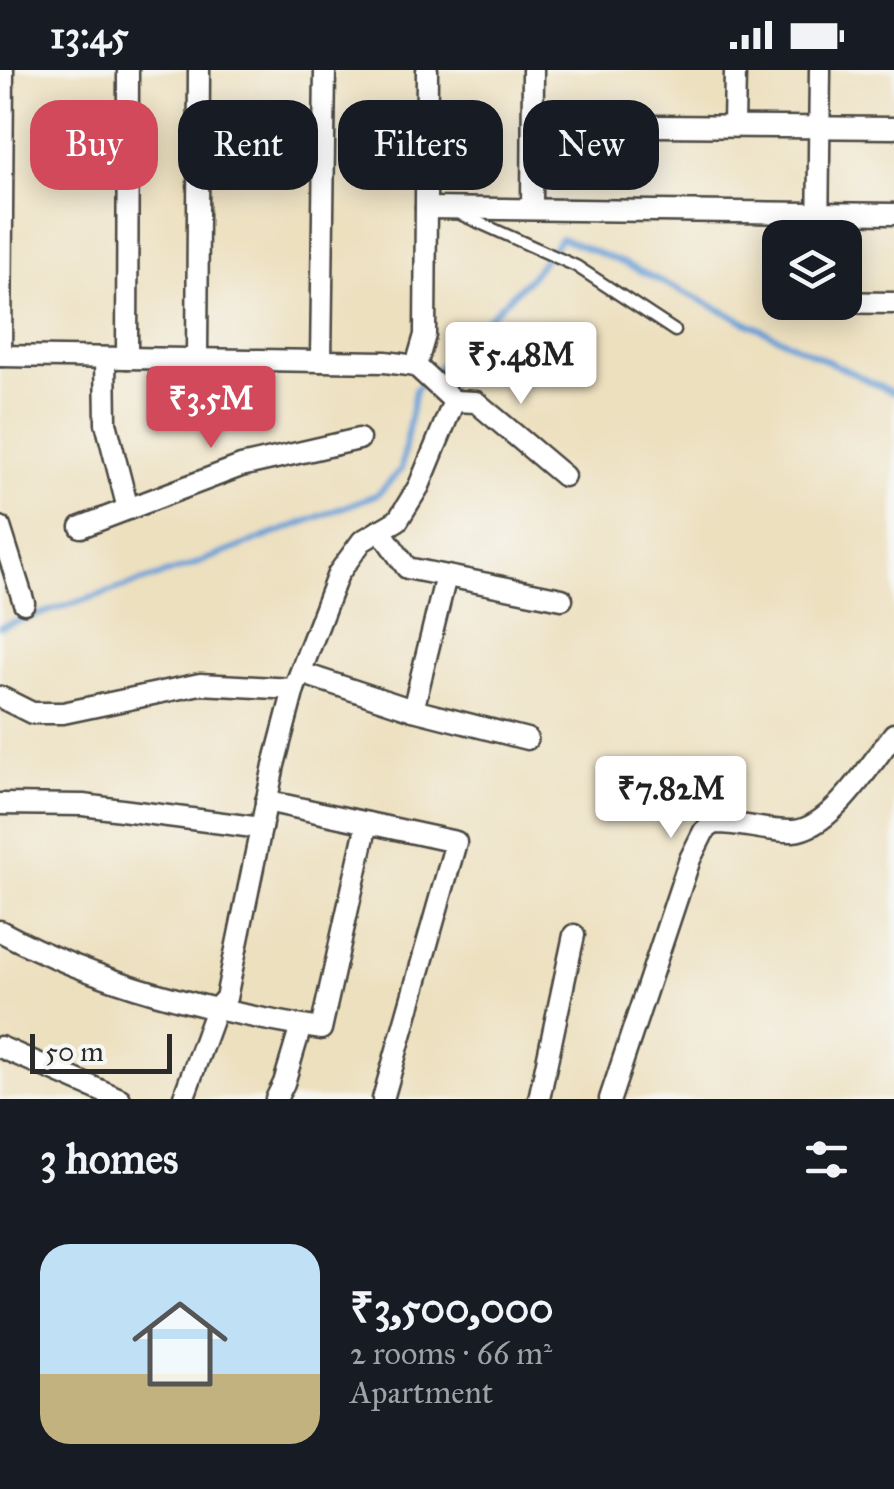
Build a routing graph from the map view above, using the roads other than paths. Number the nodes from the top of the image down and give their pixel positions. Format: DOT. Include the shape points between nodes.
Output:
graph roads {
  1 [pos="3,70"];
  2 [pos="128,70"];
  3 [pos="199,70"];
  4 [pos="325,70"];
  5 [pos="428,70"];
  6 [pos="533,70"];
  7 [pos="735,70"];
  8 [pos="820,70"];
  9 [pos="533,100"];
  10 [pos="659,125"];
  11 [pos="734,126"];
  12 [pos="819,127"];
  13 [pos="894,128"];
  14 [pos="532,190"];
  15 [pos="437,208"];
  16 [pos="532,209"];
  17 [pos="819,214"];
  18 [pos="894,214"];
  19 [pos="819,220"];
  20 [pos="862,303"];
  21 [pos="894,303"];
  22 [pos="675,331"];
  23 [pos="1,356"];
  24 [pos="105,358"];
  25 [pos="127,358"];
  26 [pos="197,359"];
  27 [pos="321,361"];
  28 [pos="416,366"];
  29 [pos="447,395"];
  30 [pos="359,439"];
  31 [pos="564,476"];
  32 [pos="128,509"];
  33 [pos="0,527"];
  34 [pos="81,527"];
  35 [pos="380,530"];
  36 [pos="4,553"];
  37 [pos="446,576"];
  38 [pos="562,599"];
  39 [pos="24,604"];
  40 [pos="297,681"];
  41 [pos="0,698"];
  42 [pos="414,710"];
  43 [pos="894,734"];
  44 [pos="527,739"];
  45 [pos="266,802"];
  46 [pos="0,804"];
  47 [pos="367,823"];
  48 [pos="261,828"];
  49 [pos="0,931"];
  50 [pos="574,935"];
  51 [pos="216,1009"];
  52 [pos="301,1026"];
  53 [pos="0,1046"];
  54 [pos="120,1099"];
  55 [pos="182,1099"];
  56 [pos="276,1099"];
  57 [pos="383,1099"];
  58 [pos="538,1099"];
  59 [pos="610,1099"];
  1 -- 23 [label="street"];
  2 -- 25 [label="street"];
  3 -- 26 [label="street"];
  4 -- 27 [label="street"];
  5 -- 15 [label="street"];
  6 -- 9 [label="street"];
  7 -- 11 [label="street"];
  8 -- 12 [label="street"];
  10 -- 11 [label="street"];
  11 -- 12 [label="street"];
  12 -- 13 [label="street"];
  12 -- 17 [label="street"];
  14 -- 16 [label="street"];
  15 -- 16 [label="street"];
  15 -- 22 [label="lane" via="576,266"];
  15 -- 28 [label="street"];
  16 -- 17 [label="street"];
  17 -- 18 [label="street"];
  17 -- 19 [label="street"];
  20 -- 21 [label="street"];
  23 -- 24 [label="street"];
  24 -- 25 [label="street"];
  24 -- 32 [label="street" via="106,424"];
  25 -- 26 [label="street"];
  26 -- 27 [label="street"];
  27 -- 28 [label="street"];
  28 -- 29 [label="street"];
  29 -- 31 [label="street" via="476,402"];
  29 -- 35 [label="street" via="419,486 398,520"];
  30 -- 32 [label="street" via="241,466"];
  32 -- 34 [label="street"];
  33 -- 36 [label="street"];
  35 -- 37 [label="street" via="407,568"];
  35 -- 40 [label="street" via="362,541 338,574"];
  36 -- 39 [label="street"];
  37 -- 38 [label="street"];
  37 -- 42 [label="street"];
  40 -- 41 [label="street" via="200,684 63,713 32,713"];
  40 -- 42 [label="street"];
  40 -- 45 [label="street"];
  42 -- 44 [label="street"];
  43 -- 59 [label="street" via="816,825 795,831 714,823 704,831"];
  45 -- 47 [label="street"];
  45 -- 48 [label="street"];
  46 -- 48 [label="street" via="83,805"];
  47 -- 52 [label="street" via="321,1029"];
  47 -- 57 [label="street" via="456,842"];
  48 -- 51 [label="street" via="226,998"];
  49 -- 51 [label="street" via="49,958 126,986"];
  50 -- 58 [label="street"];
  51 -- 52 [label="street"];
  51 -- 55 [label="street"];
  52 -- 56 [label="street"];
  53 -- 54 [label="street"];
}
